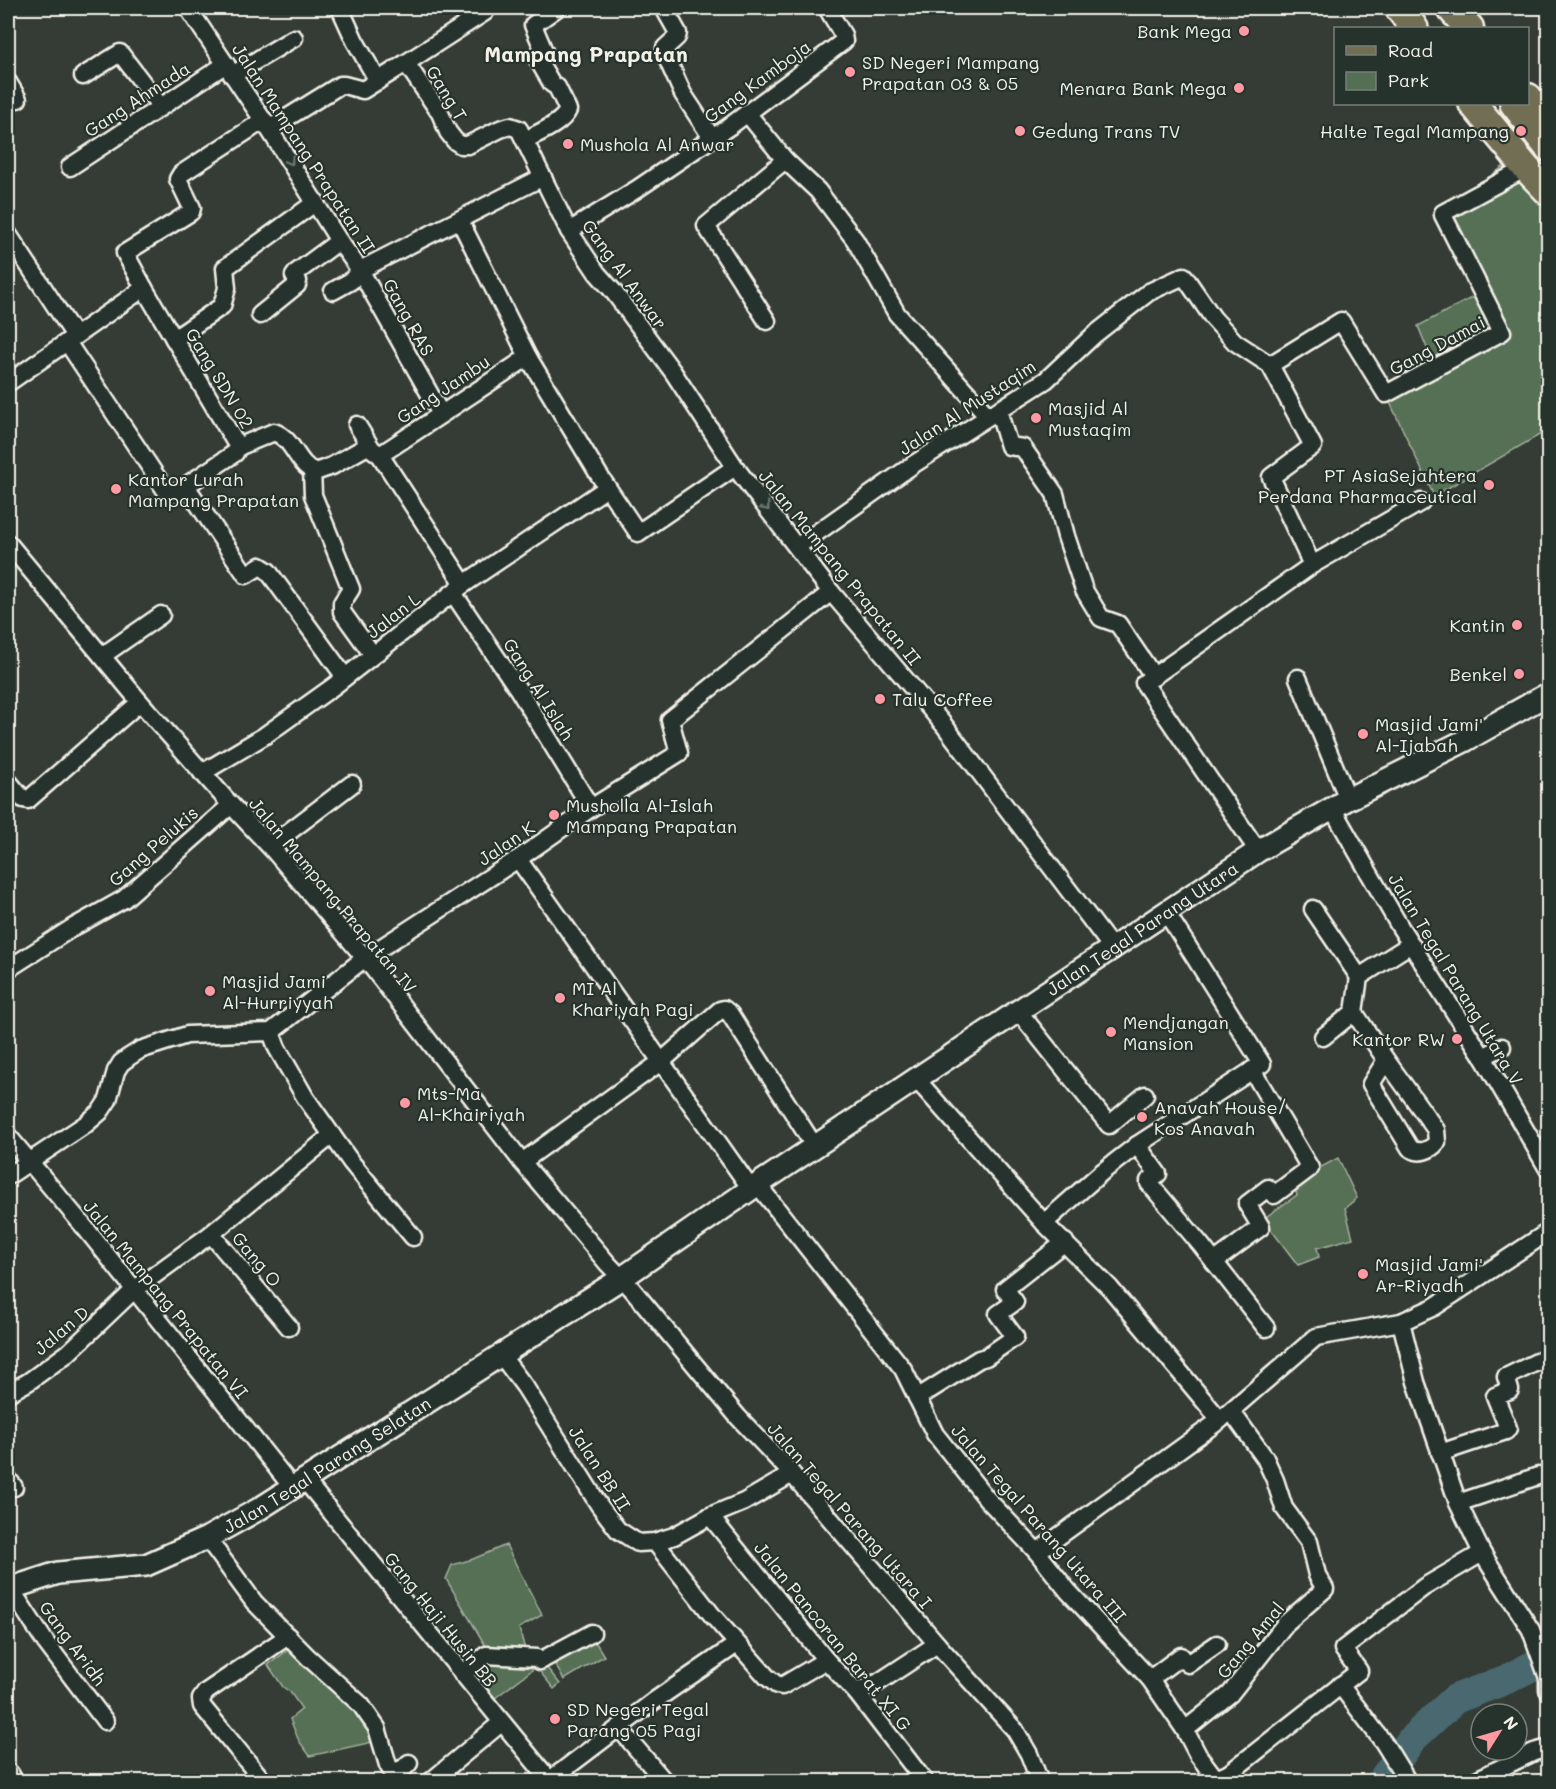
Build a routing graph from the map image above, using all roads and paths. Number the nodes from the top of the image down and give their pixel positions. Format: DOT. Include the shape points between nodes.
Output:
graph roads {
  1 [pos="188,8"];
  2 [pos="340,8"];
  3 [pos="557,8"];
  4 [pos="664,8"];
  5 [pos="827,8"];
  6 [pos="1399,8"];
  7 [pos="1449,8"];
  8 [pos="484,12"];
  9 [pos="1413,27"];
  10 [pos="1460,27"];
  11 [pos="1468,27"];
  12 [pos="294,38"];
  13 [pos="406,63"];
  14 [pos="229,69"];
  15 [pos="82,76"];
  16 [pos="378,81"];
  17 [pos="8,82"];
  18 [pos="18,99"];
  19 [pos="1529,100"];
  20 [pos="1474,105"];
  21 [pos="1515,105"];
  22 [pos="161,107"];
  23 [pos="747,112"];
  24 [pos="1548,119"];
  25 [pos="267,125"];
  26 [pos="712,138"];
  27 [pos="525,140"];
  28 [pos="1548,147"];
  29 [pos="785,160"];
  30 [pos="70,167"];
  31 [pos="1526,168"];
  32 [pos="543,177"];
  33 [pos="1548,191"];
  34 [pos="316,202"];
  35 [pos="460,220"];
  36 [pos="569,231"];
  37 [pos="8,234"];
  38 [pos="339,241"];
  39 [pos="360,270"];
  40 [pos="144,288"];
  41 [pos="333,291"];
  42 [pos="260,315"];
  43 [pos="767,321"];
  44 [pos="71,339"];
  45 [pos="174,339"];
  46 [pos="528,357"];
  47 [pos="1270,365"];
  48 [pos="8,383"];
  49 [pos="993,413"];
  50 [pos="441,414"];
  51 [pos="357,425"];
  52 [pos="238,447"];
  53 [pos="374,450"];
  54 [pos="735,467"];
  55 [pos="312,470"];
  56 [pos="186,486"];
  57 [pos="608,488"];
  58 [pos="1421,502"];
  59 [pos="8,543"];
  60 [pos="798,546"];
  61 [pos="1312,565"];
  62 [pos="458,589"];
  63 [pos="831,592"];
  64 [pos="161,615"];
  65 [pos="373,655"];
  66 [pos="102,656"];
  67 [pos="345,677"];
  68 [pos="1154,677"];
  69 [pos="1298,678"];
  70 [pos="1548,694"];
  71 [pos="140,702"];
  72 [pos="202,773"];
  73 [pos="8,782"];
  74 [pos="352,784"];
  75 [pos="1340,803"];
  76 [pos="231,805"];
  77 [pos="591,808"];
  78 [pos="270,846"];
  79 [pos="1258,851"];
  80 [pos="518,859"];
  81 [pos="1313,909"];
  82 [pos="1166,912"];
  83 [pos="1411,944"];
  84 [pos="1113,949"];
  85 [pos="365,958"];
  86 [pos="8,969"];
  87 [pos="1359,977"];
  88 [pos="1019,1012"];
  89 [pos="1354,1012"];
  90 [pos="271,1032"];
  91 [pos="1323,1038"];
  92 [pos="1502,1047"];
  93 [pos="1483,1057"];
  94 [pos="1386,1060"];
  95 [pos="662,1061"];
  96 [pos="1252,1070"];
  97 [pos="916,1080"];
  98 [pos="1145,1095"];
  99 [pos="332,1135"];
  100 [pos="8,1136"];
  101 [pos="1137,1145"];
  102 [pos="815,1147"];
  103 [pos="30,1162"];
  104 [pos="522,1162"];
  105 [pos="1548,1169"];
  106 [pos="8,1176"];
  107 [pos="754,1187"];
  108 [pos="1044,1223"];
  109 [pos="1548,1232"];
  110 [pos="211,1234"];
  111 [pos="413,1237"];
  112 [pos="1065,1242"];
  113 [pos="1214,1262"];
  114 [pos="622,1278"];
  115 [pos="134,1290"];
  116 [pos="1401,1322"];
  117 [pos="289,1327"];
  118 [pos="1266,1328"];
  119 [pos="501,1355"];
  120 [pos="1545,1358"];
  121 [pos="8,1393"];
  122 [pos="917,1398"];
  123 [pos="1225,1416"];
  124 [pos="1440,1453"];
  125 [pos="792,1474"];
  126 [pos="1538,1476"];
  127 [pos="298,1483"];
  128 [pos="1458,1503"];
  129 [pos="710,1516"];
  130 [pos="207,1538"];
  131 [pos="655,1542"];
  132 [pos="1037,1552"];
  133 [pos="1482,1553"];
  134 [pos="9,1588"];
  135 [pos="592,1633"];
  136 [pos="288,1636"];
  137 [pos="737,1644"];
  138 [pos="936,1644"];
  139 [pos="1217,1644"];
  140 [pos="826,1660"];
  141 [pos="462,1674"];
  142 [pos="1150,1679"];
  143 [pos="1340,1685"];
  144 [pos="1548,1686"];
  145 [pos="855,1692"];
  146 [pos="105,1721"];
  147 [pos="501,1723"];
  148 [pos="619,1728"];
  149 [pos="1185,1730"];
  150 [pos="1548,1748"];
  151 [pos="409,1763"];
  152 [pos="1231,1778"];
  153 [pos="1406,1778"];
  154 [pos="550,1781"];
  155 [pos="264,1782"];
  156 [pos="430,1782"];
  157 [pos="665,1782"];
  158 [pos="925,1782"];
  159 [pos="1040,1782"];
  160 [pos="1472,1782"];
  1 -- 14 [label="street, Jalan Mampang Prapatan II"];
  2 -- 16 [label="street"];
  3 -- 27 [label="street" via="533,25 544,51 537,60 568,110 560,120"];
  4 -- 26 [label="street" via="678,33 665,48 665,54 683,94"];
  5 -- 23 [label="street, Gang Kamboja" via="844,41"];
  6 -- 9 [label="main road"];
  7 -- 10 [label="main road"];
  7 -- 11 [label="highway"];
  8 -- 13 [label="street"];
  12 -- 14 [label="street, Gang Ahmada"];
  13 -- 16 [label="street, Gang T"];
  13 -- 27 [label="street, Gang T" via="440,113 448,132 461,145 510,126 519,129"];
  14 -- 22 [label="street, Gang Ahmada"];
  14 -- 25 [label="street, Jalan Mampang Prapatan II"];
  15 -- 22 [label="street" via="120,53"];
  16 -- 25 [label="street, Gang T" via="363,90 340,85"];
  17 -- 18 [label="street"];
  19 -- 24 [label="highway"];
  20 -- 31 [label="main road"];
  21 -- 28 [label="main road"];
  22 -- 30 [label="street, Gang Ahmada"];
  23 -- 26 [label="street, Gang Kamboja"];
  23 -- 29 [label="street"];
  25 -- 34 [label="street, Jalan Mampang Prapatan II, one-way"];
  25 -- 40 [label="street, Gang SDN 02" via="181,174 178,179 191,212 125,253"];
  26 -- 36 [label="street, Gang Kamboja"];
  27 -- 32 [label="street"];
  29 -- 43 [label="street" via="706,226"];
  29 -- 49 [label="street" via="818,192 855,240 897,314"];
  31 -- 33 [label="main road"];
  31 -- 47 [label="street, Gang Damai" via="1443,213 1501,333 1386,394 1341,321"];
  32 -- 35 [label="street"];
  32 -- 36 [label="street, Gang Al Anwar"];
  34 -- 38 [label="street, Jalan Mampang Prapatan II"];
  34 -- 45 [label="street" via="225,268 227,288 222,306"];
  35 -- 39 [label="street, Jalan Mampang Prapatan II"];
  35 -- 46 [label="street, Jalan Mampang Prapatan II"];
  36 -- 54 [label="street, Gang Al Anwar" via="673,372"];
  37 -- 44 [label="street"];
  38 -- 39 [label="street, Jalan Mampang Prapatan II"];
  38 -- 42 [label="street" via="297,272 297,285"];
  39 -- 41 [label="street" via="351,281"];
  39 -- 50 [label="street, Gang RAS"];
  40 -- 44 [label="street"];
  40 -- 45 [label="street, Gang SDN 02"];
  44 -- 48 [label="street"];
  44 -- 56 [label="street, Gang SDN 02" via="170,495"];
  45 -- 52 [label="street, Gang SDN 02"];
  46 -- 50 [label="street, Gang Jambu"];
  46 -- 57 [label="street, Jalan Mampang Prapatan II"];
  47 -- 49 [label="street, Jalan Al Mustaqim" via="1235,342 1184,276 1149,292 1094,335 1046,380"];
  47 -- 61 [label="street" via="1313,446 1271,477"];
  49 -- 60 [label="street, Jalan Al Mustaqim"];
  49 -- 68 [label="street" via="1009,447 1023,448 1055,494 1084,590 1101,618 1118,624"];
  50 -- 53 [label="street, Gang Jambu"];
  51 -- 53 [label="street, Gang Al Islah"];
  52 -- 55 [label="street" via="274,432 288,440"];
  52 -- 56 [label="street, Gang SDN 02"];
  53 -- 55 [label="street, Gang Jambu"];
  53 -- 62 [label="street, Gang Al Islah"];
  54 -- 57 [label="street, Jalan Mampang Prapatan II" via="638,533"];
  54 -- 60 [label="street, Jalan Mampang Prapatan II, one-way"];
  55 -- 65 [label="street" via="313,495 351,590 342,603 342,612"];
  56 -- 67 [label="street" via="246,575 260,566 268,571"];
  57 -- 62 [label="street, Jalan L"];
  58 -- 61 [label="street"];
  59 -- 66 [label="street, Jalan Mampang Prapatan IV"];
  60 -- 63 [label="street, Jalan Mampang Prapatan II"];
  61 -- 68 [label="street"];
  62 -- 65 [label="street, Jalan L"];
  62 -- 77 [label="street, Gang Al Islah"];
  63 -- 77 [label="street, Jalan K" via="670,720 679,753"];
  63 -- 84 [label="street, Jalan Mampang Prapatan II" via="944,725"];
  64 -- 66 [label="street"];
  65 -- 67 [label="street, Jalan L"];
  66 -- 71 [label="street, Jalan Mampang Prapatan IV"];
  67 -- 72 [label="street, Jalan L" via="264,736"];
  68 -- 79 [label="street" via="1144,683"];
  69 -- 75 [label="street, Jalan Tegal Parang Utara V"];
  70 -- 75 [label="street, Jalan Tegal Parang Utara"];
  71 -- 72 [label="street, Jalan Mampang Prapatan IV"];
  71 -- 73 [label="street" via="28,800 23,800"];
  72 -- 76 [label="street, Jalan Mampang Prapatan IV"];
  74 -- 78 [label="street"];
  75 -- 79 [label="street, Jalan Tegal Parang Utara"];
  75 -- 83 [label="street, Jalan Tegal Parang Utara V"];
  76 -- 78 [label="street, Jalan Mampang Prapatan IV"];
  76 -- 86 [label="street, Gang Pelukis" via="124,899"];
  77 -- 80 [label="street, Jalan K"];
  78 -- 85 [label="street, Jalan Mampang Prapatan IV"];
  79 -- 82 [label="street, Jalan Tegal Parang Utara"];
  80 -- 85 [label="street, Jalan K"];
  80 -- 95 [label="street"];
  81 -- 87 [label="street"];
  82 -- 84 [label="street, Jalan Tegal Parang Utara"];
  82 -- 96 [label="street" via="1262,1062"];
  83 -- 87 [label="street"];
  83 -- 93 [label="street, Jalan Tegal Parang Utara V"];
  84 -- 88 [label="street, Jalan Tegal Parang Utara"];
  85 -- 90 [label="street, Jalan K"];
  85 -- 104 [label="street, Jalan Mampang Prapatan IV"];
  87 -- 89 [label="street"];
  88 -- 97 [label="street, Jalan Tegal Parang Utara"];
  88 -- 98 [label="street" via="1110,1125"];
  89 -- 91 [label="street"];
  89 -- 94 [label="street"];
  90 -- 99 [label="street" via="290,1073"];
  90 -- 103 [label="street" via="187,1035 140,1050 121,1063 100,1112"];
  92 -- 93 [label="street"];
  93 -- 105 [label="street, Jalan Tegal Parang Utara V"];
  94 -- 94 [label="street" via="1371,1084 1376,1095 1410,1148 1421,1152 1434,1146 1436,1130"];
  95 -- 102 [label="street" via="724,1009"];
  95 -- 104 [label="street"];
  95 -- 107 [label="street"];
  96 -- 101 [label="street"];
  96 -- 113 [label="street" via="1310,1168 1274,1195 1268,1188 1247,1204 1261,1227"];
  97 -- 102 [label="street, Jalan Tegal Parang Utara"];
  97 -- 108 [label="street"];
  99 -- 110 [label="street"];
  99 -- 111 [label="street"];
  100 -- 103 [label="street, Jalan Mampang Prapatan VI"];
  101 -- 108 [label="street"];
  101 -- 113 [label="street" via="1158,1174 1149,1183"];
  102 -- 107 [label="street, Jalan Tegal Parang Utara"];
  103 -- 106 [label="street"];
  103 -- 115 [label="street, Jalan Mampang Prapatan VI"];
  104 -- 114 [label="street, Jalan Mampang Prapatan IV"];
  107 -- 114 [label="street, Jalan Tegal Parang Utara"];
  107 -- 122 [label="street, Jalan Tegal Parang Utara III" via="903,1370"];
  108 -- 112 [label="street"];
  109 -- 116 [label="street" via="1434,1307"];
  110 -- 115 [label="street, Gang O"];
  110 -- 117 [label="street, Gang O"];
  112 -- 122 [label="street" via="1005,1289 1015,1302 998,1314 1015,1337"];
  112 -- 123 [label="street"];
  113 -- 118 [label="street"];
  114 -- 119 [label="street, Jalan Tegal Parang Selatan"];
  114 -- 125 [label="street, Jalan Tegal Parang Utara I" via="738,1417"];
  115 -- 121 [label="street, Jalan D" via="68,1353"];
  115 -- 127 [label="street, Jalan Mampang Prapatan VI"];
  116 -- 123 [label="street" via="1316,1337"];
  116 -- 124 [label="street"];
  119 -- 127 [label="street, Jalan Tegal Parang Selatan"];
  119 -- 131 [label="street, Jalan BB II" via="618,1530 638,1543"];
  120 -- 124 [label="street" via="1506,1377 1510,1390 1495,1396 1506,1431"];
  122 -- 132 [label="street, Jalan Tegal Parang Utara III" via="935,1434 987,1499"];
  123 -- 132 [label="street"];
  123 -- 149 [label="street, Gang Amal" via="1265,1458 1284,1508 1309,1542 1317,1575 1325,1589 1286,1623 1230,1694"];
  124 -- 128 [label="street"];
  125 -- 129 [label="street" via="744,1502"];
  125 -- 138 [label="street, Jalan Tegal Parang Utara I"];
  126 -- 128 [label="street"];
  127 -- 130 [label="street, Jalan Tegal Parang Selatan"];
  127 -- 141 [label="street, Gang Haji Husin BB"];
  128 -- 133 [label="street"];
  129 -- 131 [label="street"];
  129 -- 140 [label="street, Jalan Pancoran Barat XI G"];
  130 -- 134 [label="street, Jalan Tegal Parang Selatan" via="146,1565 58,1573"];
  130 -- 136 [label="street" via="254,1602"];
  131 -- 137 [label="street"];
  132 -- 142 [label="street, Jalan Tegal Parang Utara III"];
  133 -- 143 [label="street" via="1424,1587 1343,1649 1359,1671"];
  133 -- 144 [label="street" via="1531,1630"];
  134 -- 146 [label="street, Gang Aridh"];
  135 -- 141 [label="street" via="540,1661 486,1655"];
  136 -- 151 [label="street" via="361,1705 377,1728 392,1772"];
  136 -- 155 [label="street" via="201,1699 202,1706"];
  137 -- 140 [label="street" via="767,1677 782,1686"];
  137 -- 148 [label="street"];
  138 -- 145 [label="street" via="879,1682"];
  138 -- 159 [label="street, Jalan Tegal Parang Utara I" via="1015,1730"];
  139 -- 142 [label="street" via="1188,1664 1181,1656"];
  140 -- 145 [label="street, Jalan Pancoran Barat XI G"];
  141 -- 147 [label="street, Gang Haji Husin BB"];
  142 -- 149 [label="street, Jalan Tegal Parang Utara III"];
  143 -- 152 [label="street"];
  143 -- 153 [label="street"];
  145 -- 158 [label="street, Jalan Pancoran Barat XI G"];
  147 -- 154 [label="street, Gang Haji Husin BB"];
  147 -- 156 [label="street"];
  148 -- 154 [label="street"];
  148 -- 157 [label="street"];
  149 -- 152 [label="street, Jalan Tegal Parang Utara III" via="1216,1779"];
  150 -- 160 [label="street"];
}
